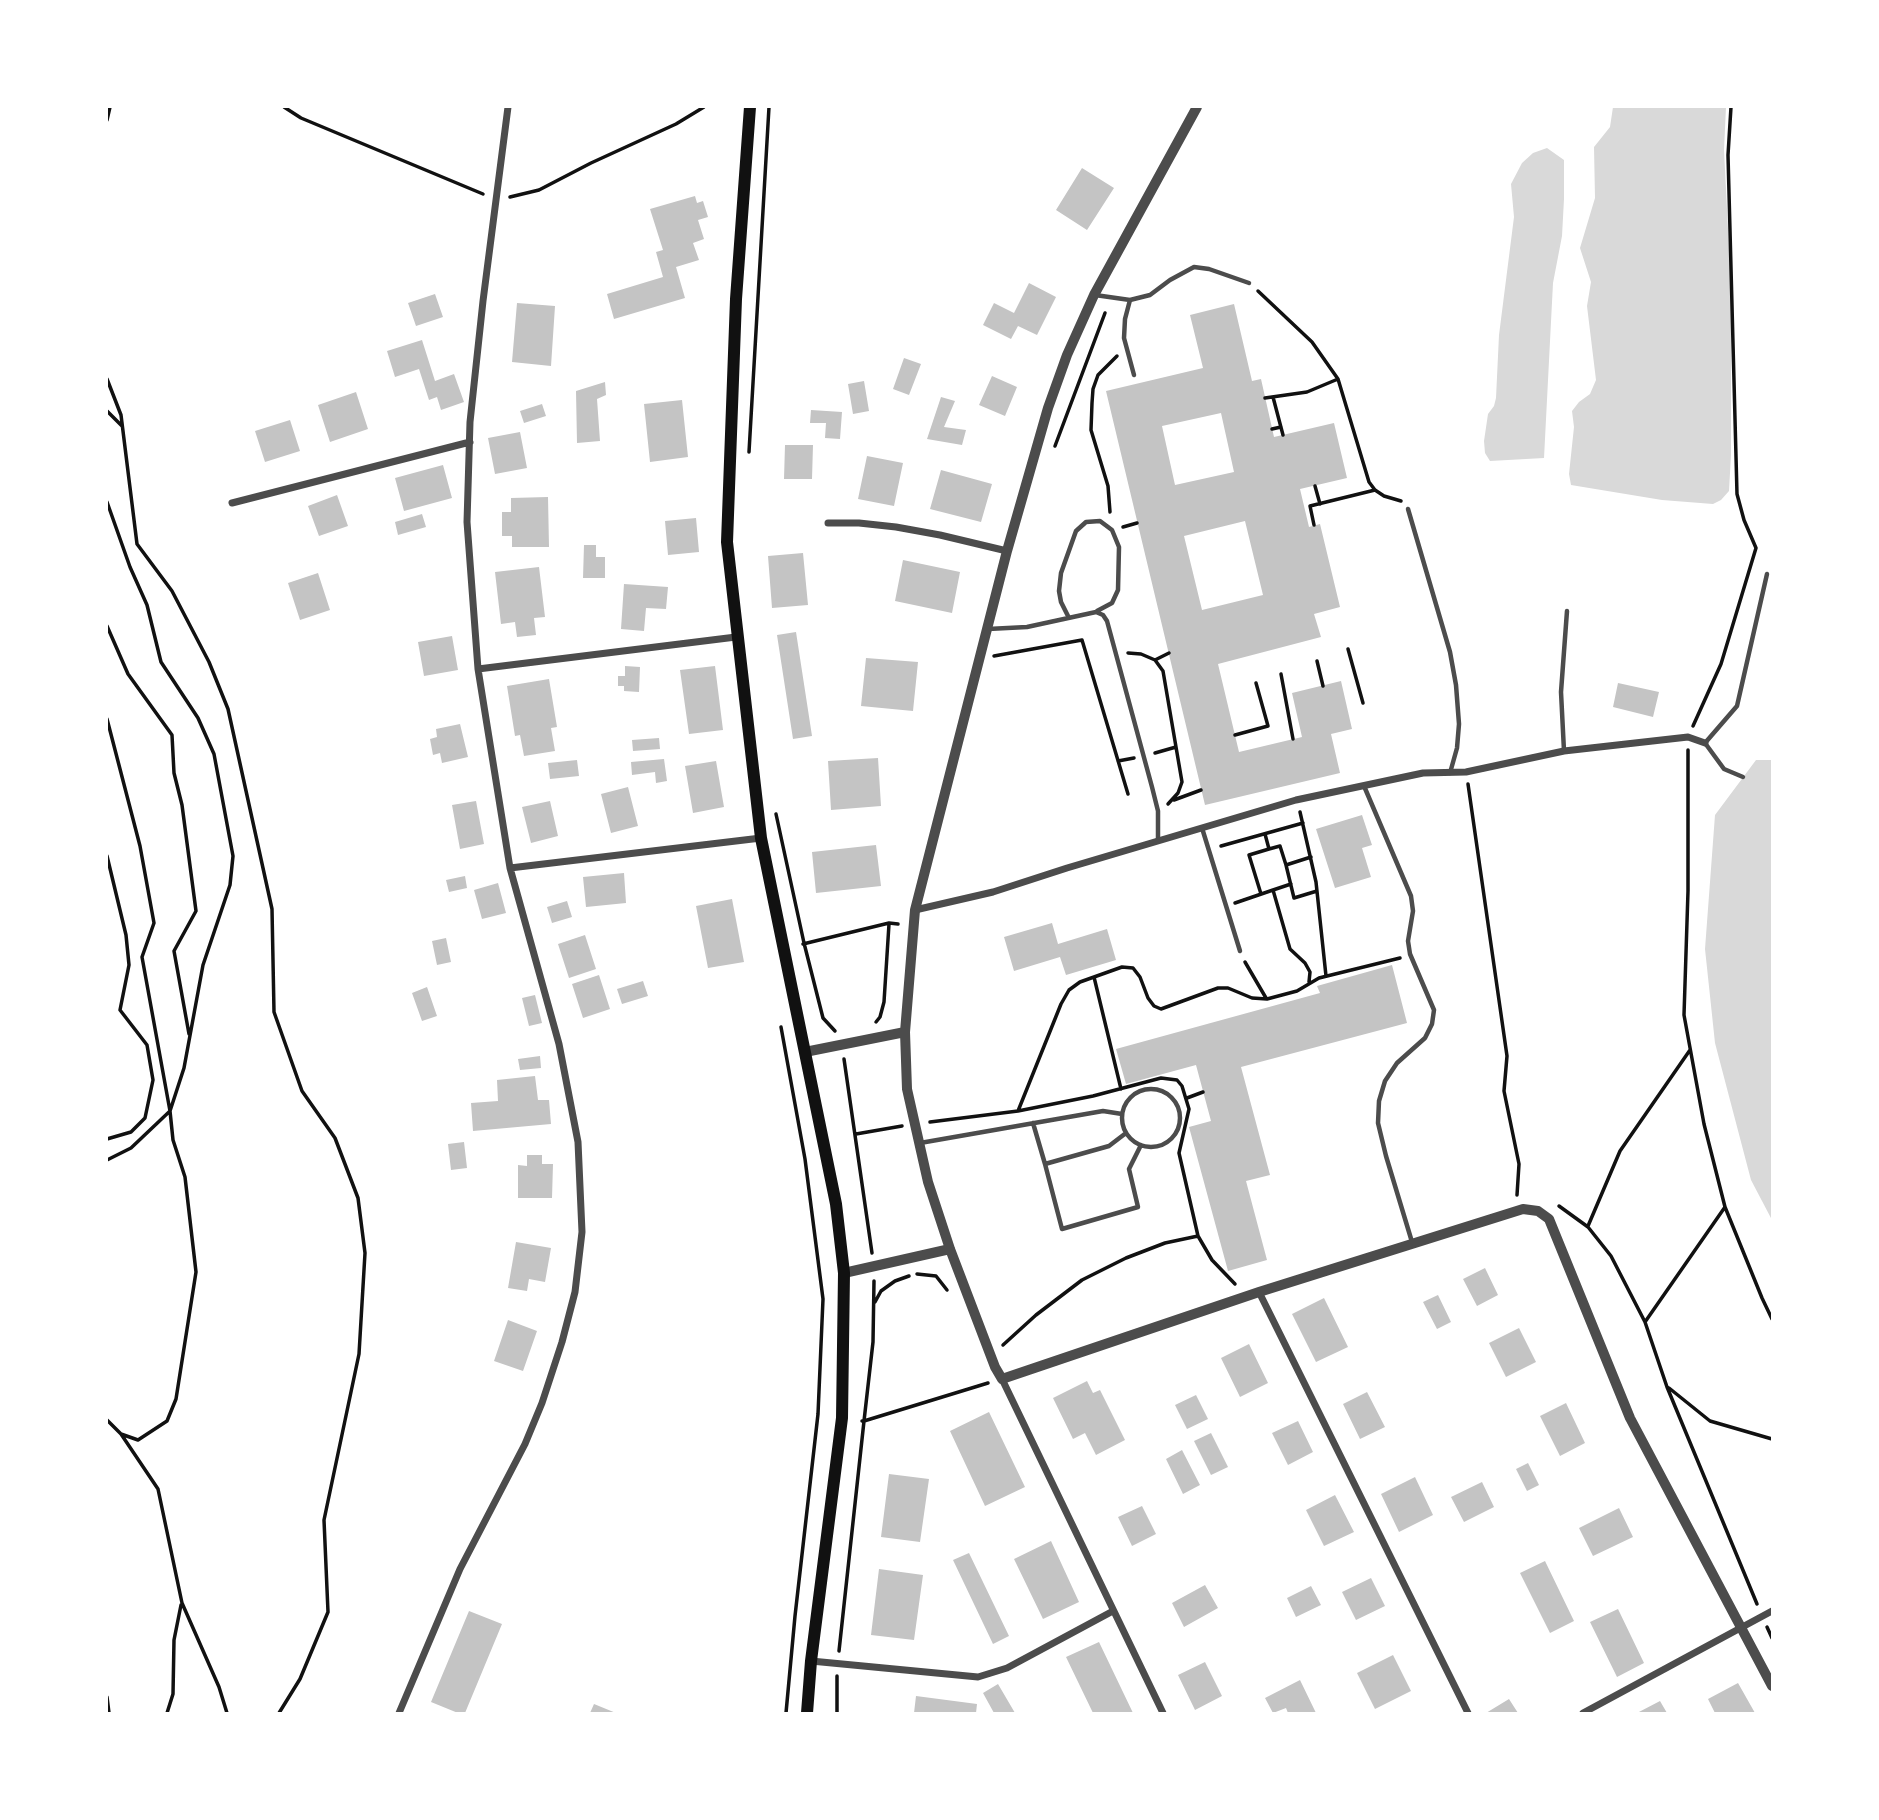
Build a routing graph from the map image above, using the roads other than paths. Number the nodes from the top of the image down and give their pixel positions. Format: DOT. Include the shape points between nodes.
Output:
graph roads {
  1 [pos="508,107"];
  2 [pos="750,107"];
  3 [pos="1197,107"];
  4 [pos="1249,283"];
  5 [pos="1094,295"];
  6 [pos="1130,300"];
  7 [pos="1134,375"];
  8 [pos="470,442"];
  9 [pos="232,503"];
  10 [pos="1408,509"];
  11 [pos="828,523"];
  12 [pos="1007,551"];
  13 [pos="1767,574"];
  14 [pos="1567,611"];
  15 [pos="1096,612"];
  16 [pos="1069,618"];
  17 [pos="993,629"];
  18 [pos="736,637"];
  19 [pos="478,669"];
  20 [pos="1705,743"];
  21 [pos="1564,751"];
  22 [pos="1450,773"];
  23 [pos="1743,777"];
  24 [pos="1363,786"];
  25 [pos="1202,827"];
  26 [pos="761,838"];
  27 [pos="1158,841"];
  28 [pos="510,868"];
  29 [pos="915,909"];
  30 [pos="1240,951"];
  31 [pos="905,1032"];
  32 [pos="805,1052"];
  33 [pos="1122,1114"];
  34 [pos="1033,1123"];
  35 [pos="1126,1133"];
  36 [pos="924,1142"];
  37 [pos="1141,1145"];
  38 [pos="1045,1164"];
  39 [pos="1413,1244"];
  40 [pos="950,1249"];
  41 [pos="845,1273"];
  42 [pos="1259,1292"];
  43 [pos="1002,1379"];
  44 [pos="1113,1611"];
  45 [pos="1772,1611"];
  46 [pos="1742,1629"];
  47 [pos="811,1661"];
  48 [pos="1772,1686"];
  49 [pos="399,1713"];
  50 [pos="807,1713"];
  51 [pos="1163,1713"];
  52 [pos="1468,1713"];
  53 [pos="1583,1713"];
  1 -- 8 [label="street" via="482,301"];
  2 -- 18 [label="main road" via="736,299 727,542"];
  3 -- 5 [label="street"];
  4 -- 6 [label="lane" via="1194,267 1150,295"];
  5 -- 6 [label="lane"];
  5 -- 12 [label="street" via="1048,408"];
  6 -- 7 [label="lane" via="1124,338"];
  8 -- 9 [label="street"];
  8 -- 19 [label="street" via="467,522"];
  10 -- 22 [label="lane" via="1456,685 1459,724"];
  11 -- 12 [label="street" via="896,527"];
  12 -- 17 [label="street"];
  13 -- 20 [label="lane" via="1737,706"];
  14 -- 21 [label="lane"];
  15 -- 16 [label="lane"];
  15 -- 16 [label="lane" via="1111,603 1118,590 1118,547 1112,530 1100,521 1086,522 1076,531 1061,573 1061,603"];
  15 -- 27 [label="lane" via="1107,621 1158,811"];
  16 -- 17 [label="lane"];
  17 -- 29 [label="street"];
  18 -- 19 [label="street"];
  18 -- 26 [label="main road"];
  19 -- 28 [label="street"];
  20 -- 21 [label="street" via="1688,737"];
  20 -- 23 [label="lane" via="1724,769"];
  21 -- 22 [label="street"];
  22 -- 24 [label="street" via="1423,773"];
  24 -- 25 [label="street"];
  24 -- 39 [label="lane" via="1411,896 1410,954 1434,1010 1425,1038 1397,1063 1379,1101 1378,1123"];
  25 -- 27 [label="street"];
  25 -- 30 [label="lane"];
  26 -- 28 [label="street"];
  26 -- 32 [label="main road"];
  27 -- 29 [label="street" via="993,892"];
  28 -- 49 [label="street" via="556,1029 578,1142 582,1232 575,1292 525,1444 460,1569"];
  29 -- 31 [label="street"];
  31 -- 32 [label="street"];
  31 -- 36 [label="street" via="913,1124"];
  32 -- 41 [label="main road"];
  33 -- 34 [label="lane" via="1103,1111"];
  33 -- 35 [label="lane"];
  33 -- 37 [label="lane" via="1130,1097 1147,1089 1166,1092 1178,1107 1179,1125 1169,1141 1160,1146"];
  34 -- 36 [label="lane"];
  34 -- 38 [label="lane"];
  35 -- 37 [label="lane"];
  35 -- 38 [label="lane" via="1109,1146"];
  36 -- 40 [label="street"];
  37 -- 38 [label="lane" via="1129,1169 1138,1207 1062,1229"];
  39 -- 42 [label="street"];
  39 -- 46 [label="street" via="1523,1209 1538,1211 1549,1219 1630,1418"];
  40 -- 41 [label="street"];
  40 -- 43 [label="street"];
  41 -- 47 [label="main road" via="842,1418"];
  42 -- 43 [label="street"];
  42 -- 52 [label="street"];
  43 -- 44 [label="street"];
  44 -- 47 [label="street" via="1007,1668 978,1677"];
  44 -- 51 [label="street"];
  45 -- 46 [label="street"];
  46 -- 48 [label="street"];
  46 -- 53 [label="street"];
  47 -- 50 [label="main road"];
}
